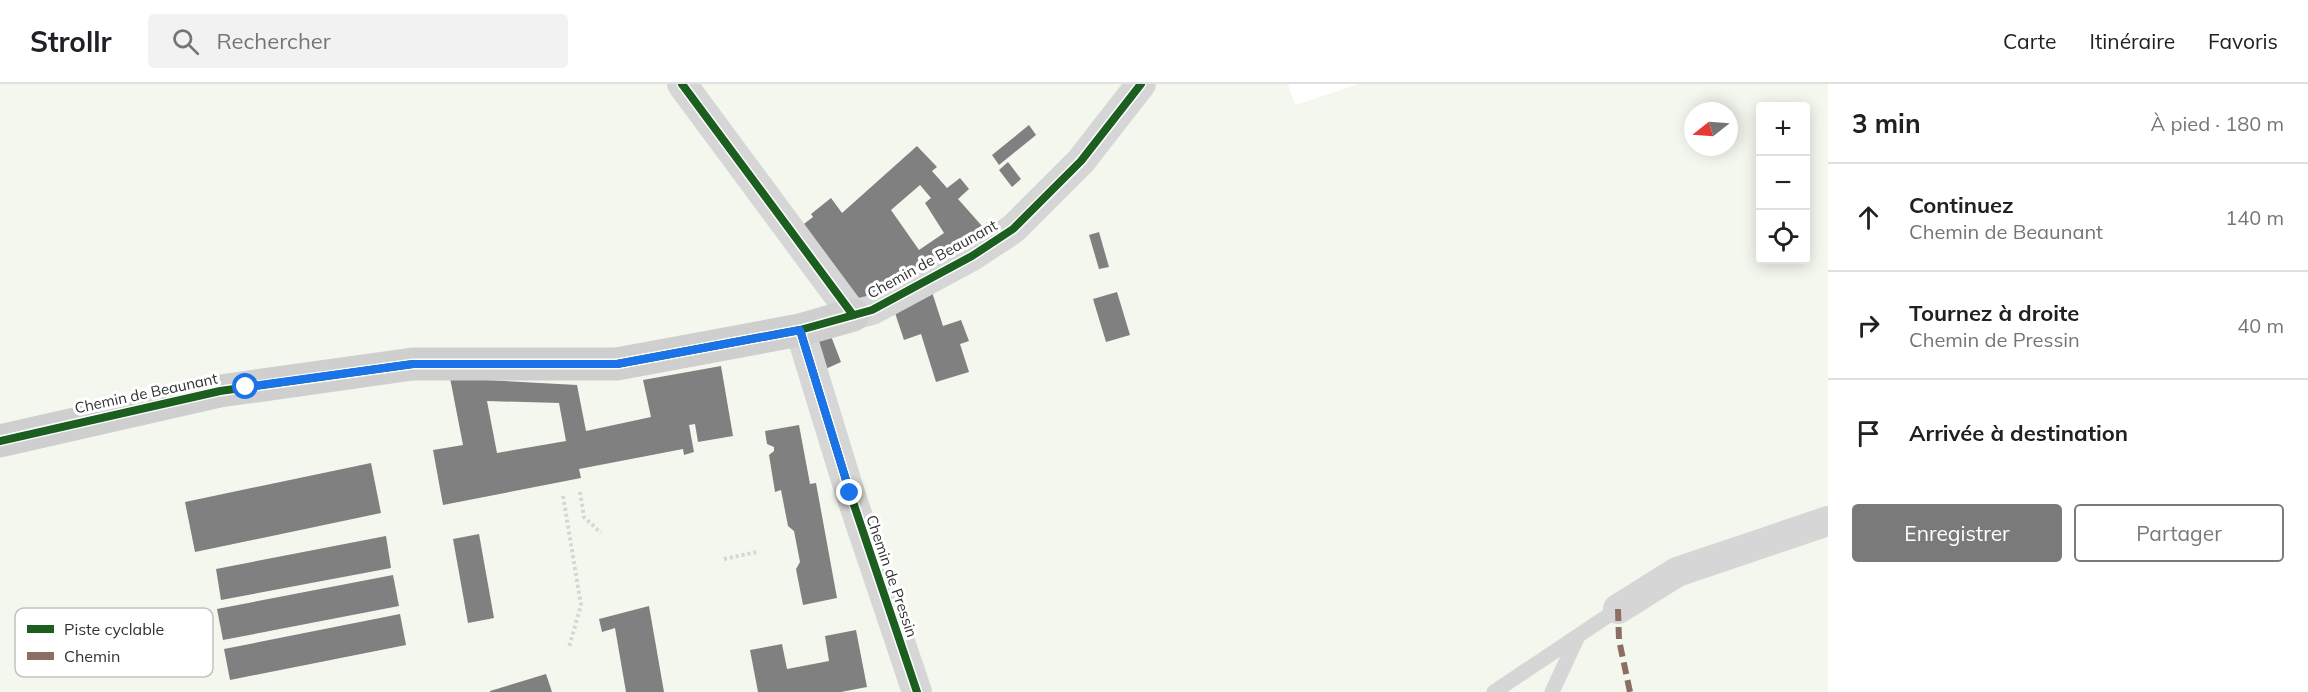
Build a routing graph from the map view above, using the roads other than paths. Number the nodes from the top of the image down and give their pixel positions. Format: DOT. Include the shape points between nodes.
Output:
graph roads {
  1 [pos="682,84"];
  2 [pos="1141,84"];
  3 [pos="853,315"];
  4 [pos="800,330"];
  5 [pos="0,441"];
  6 [pos="1828,521"];
  7 [pos="1618,609"];
  8 [pos="1578,636"];
  9 [pos="917,692"];
  10 [pos="1494,692"];
  11 [pos="1552,692"];
  1 -- 3 [label="street"];
  2 -- 3 [label="street, Chemin de Beaunant" via="1081,161 1013,229 872,310"];
  3 -- 4 [label="street, Chemin de Beaunant"];
  4 -- 5 [label="street, Chemin de Beaunant" via="617,364 413,364 338,373 219,391"];
  4 -- 9 [label="street, Chemin de Pressin"];
  6 -- 7 [label="street" via="1677,572"];
  7 -- 8 [label="lane"];
  8 -- 10 [label="lane"];
  8 -- 11 [label="lane"];
}
